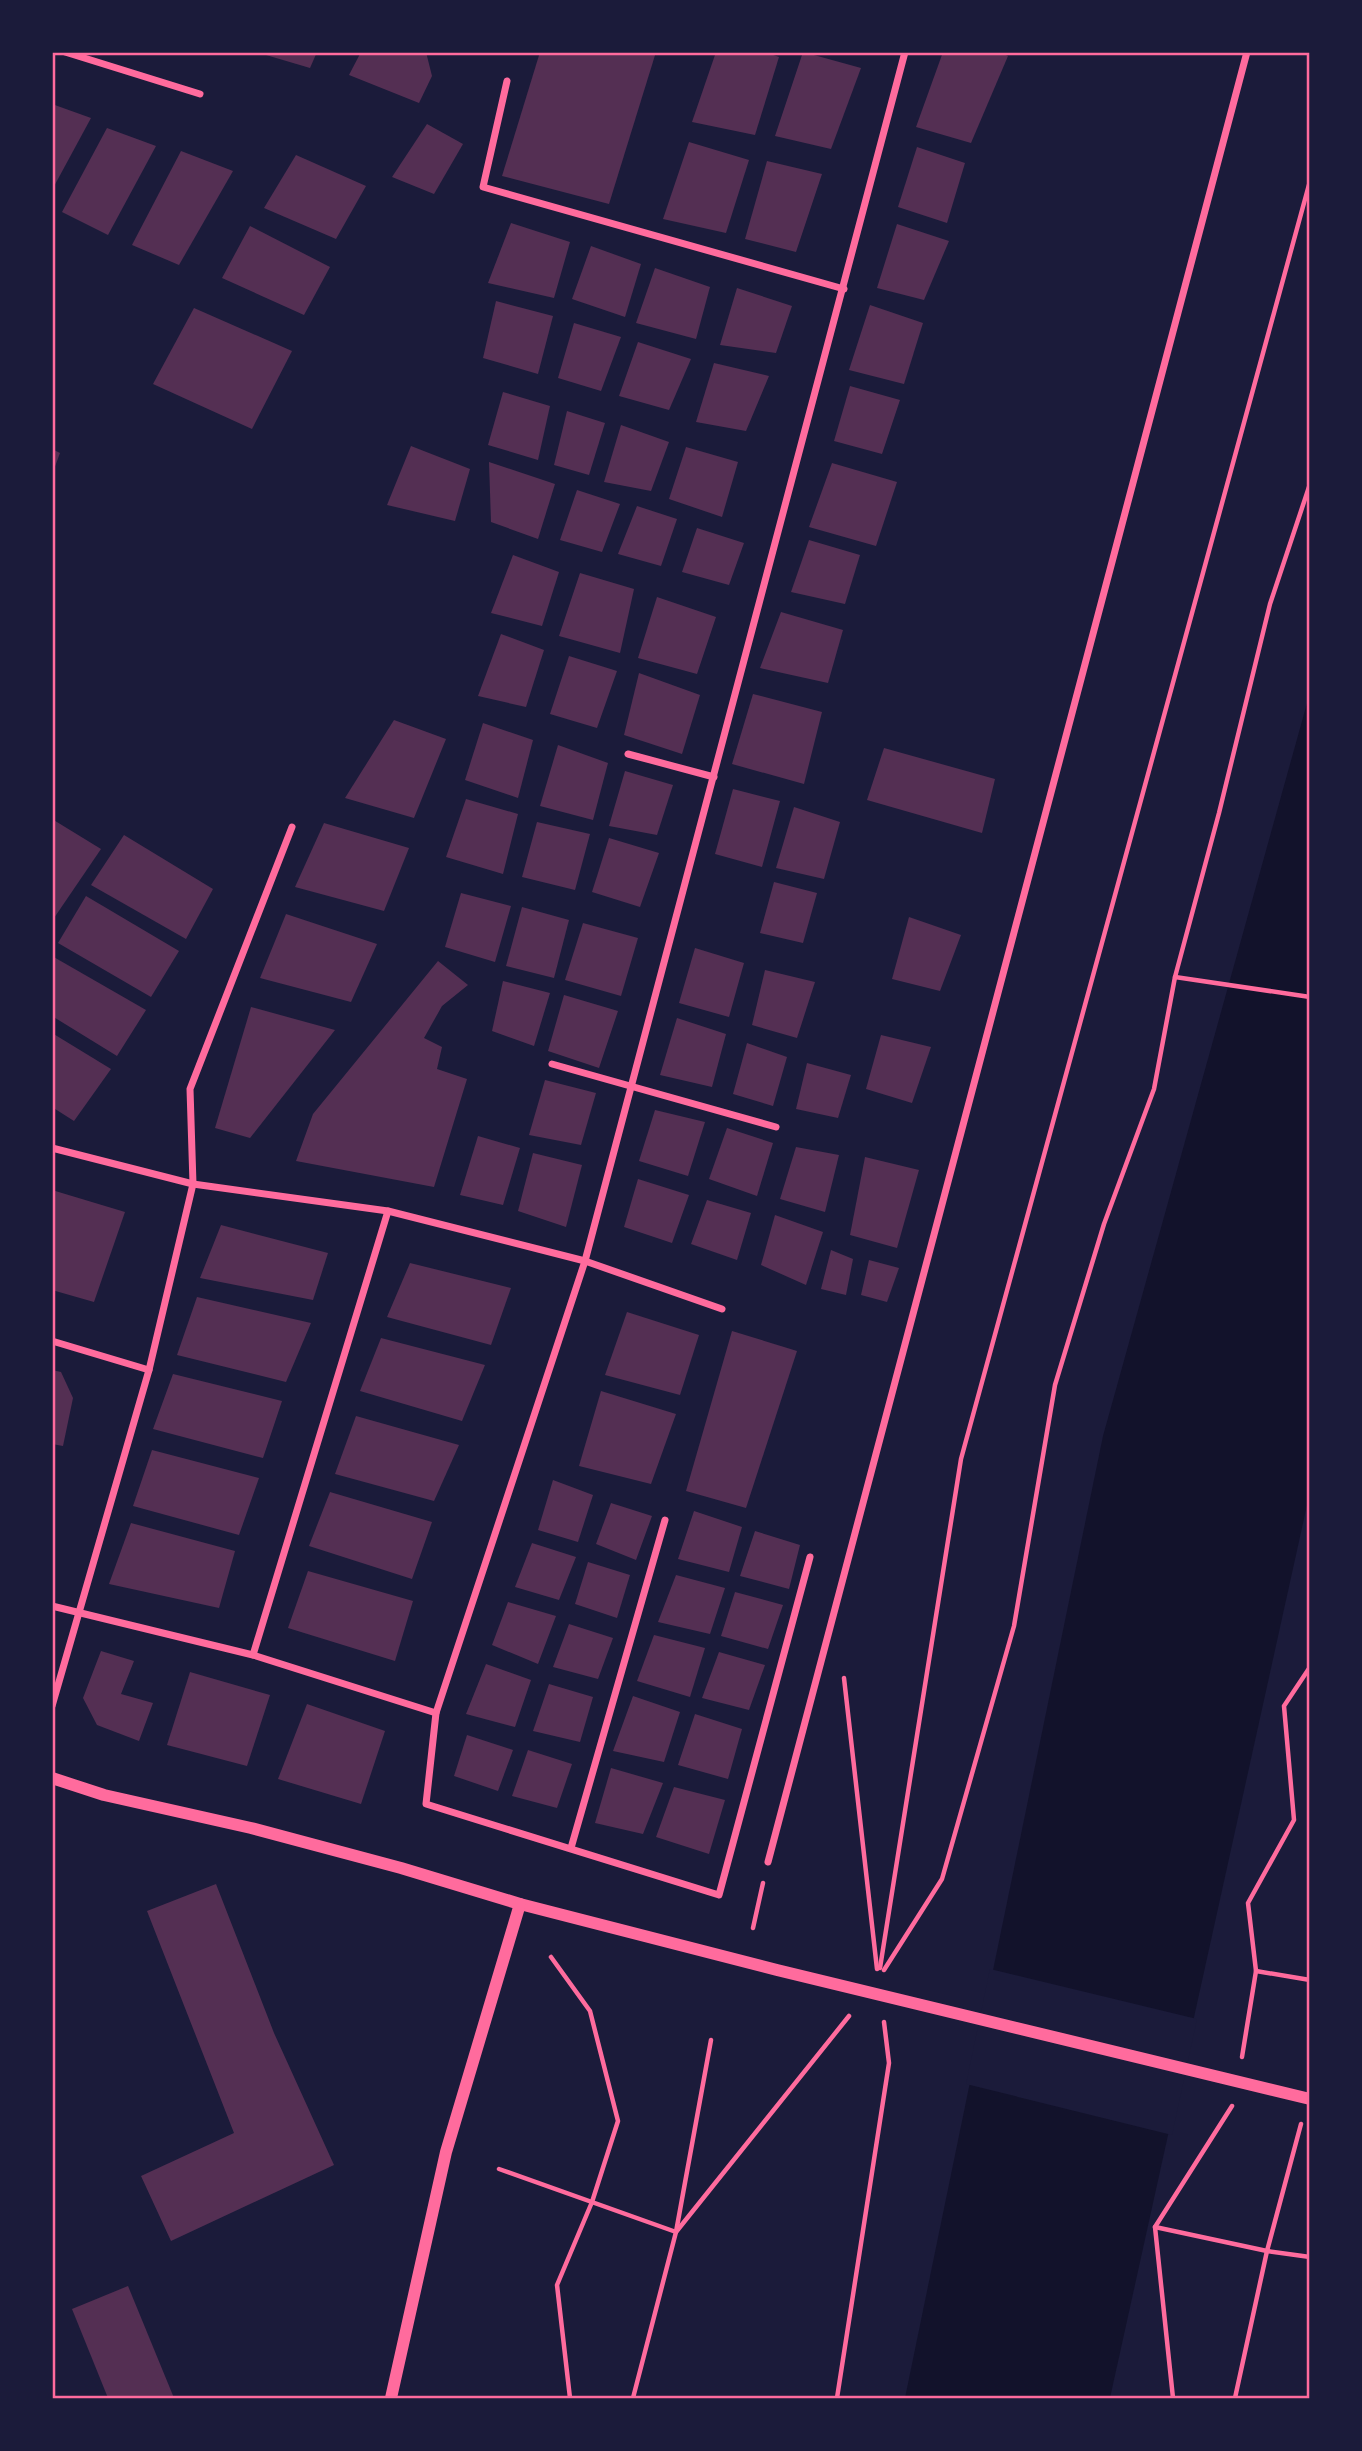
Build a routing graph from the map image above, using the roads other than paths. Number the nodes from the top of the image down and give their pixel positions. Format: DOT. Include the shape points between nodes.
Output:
graph roads {
  1 [pos="65,52"];
  2 [pos="905,52"];
  3 [pos="1247,52"];
  4 [pos="507,81"];
  5 [pos="200,94"];
  6 [pos="844,289"];
  7 [pos="628,754"];
  8 [pos="715,777"];
  9 [pos="292,827"];
  10 [pos="552,1064"];
  11 [pos="632,1087"];
  12 [pos="776,1127"];
  13 [pos="52,1148"];
  14 [pos="193,1184"];
  15 [pos="388,1211"];
  16 [pos="585,1261"];
  17 [pos="722,1309"];
  18 [pos="52,1341"];
  19 [pos="149,1370"];
  20 [pos="665,1520"];
  21 [pos="810,1557"];
  22 [pos="52,1606"];
  23 [pos="80,1614"];
  24 [pos="253,1655"];
  25 [pos="52,1706"];
  26 [pos="436,1713"];
  27 [pos="52,1778"];
  28 [pos="571,1848"];
  29 [pos="768,1862"];
  30 [pos="520,1904"];
  31 [pos="1310,2099"];
  32 [pos="391,2399"];
  1 -- 5 [label="street"];
  2 -- 6 [label="street"];
  3 -- 29 [label="street"];
  4 -- 6 [label="street" via="483,187"];
  6 -- 8 [label="street"];
  7 -- 8 [label="street"];
  8 -- 11 [label="street"];
  9 -- 14 [label="street" via="190,1088"];
  10 -- 11 [label="street"];
  11 -- 12 [label="street"];
  11 -- 16 [label="street"];
  13 -- 14 [label="street"];
  14 -- 15 [label="street"];
  14 -- 19 [label="street"];
  15 -- 16 [label="street"];
  15 -- 24 [label="street"];
  16 -- 17 [label="street"];
  16 -- 26 [label="street"];
  18 -- 19 [label="street"];
  19 -- 23 [label="street"];
  20 -- 28 [label="street"];
  21 -- 28 [label="street" via="719,1895"];
  22 -- 23 [label="street"];
  23 -- 24 [label="street"];
  23 -- 25 [label="street"];
  24 -- 26 [label="street"];
  26 -- 28 [label="street" via="426,1804"];
  27 -- 30 [label="street" via="104,1795 338,1851"];
  30 -- 31 [label="street"];
  30 -- 32 [label="street" via="446,2152"];
}
